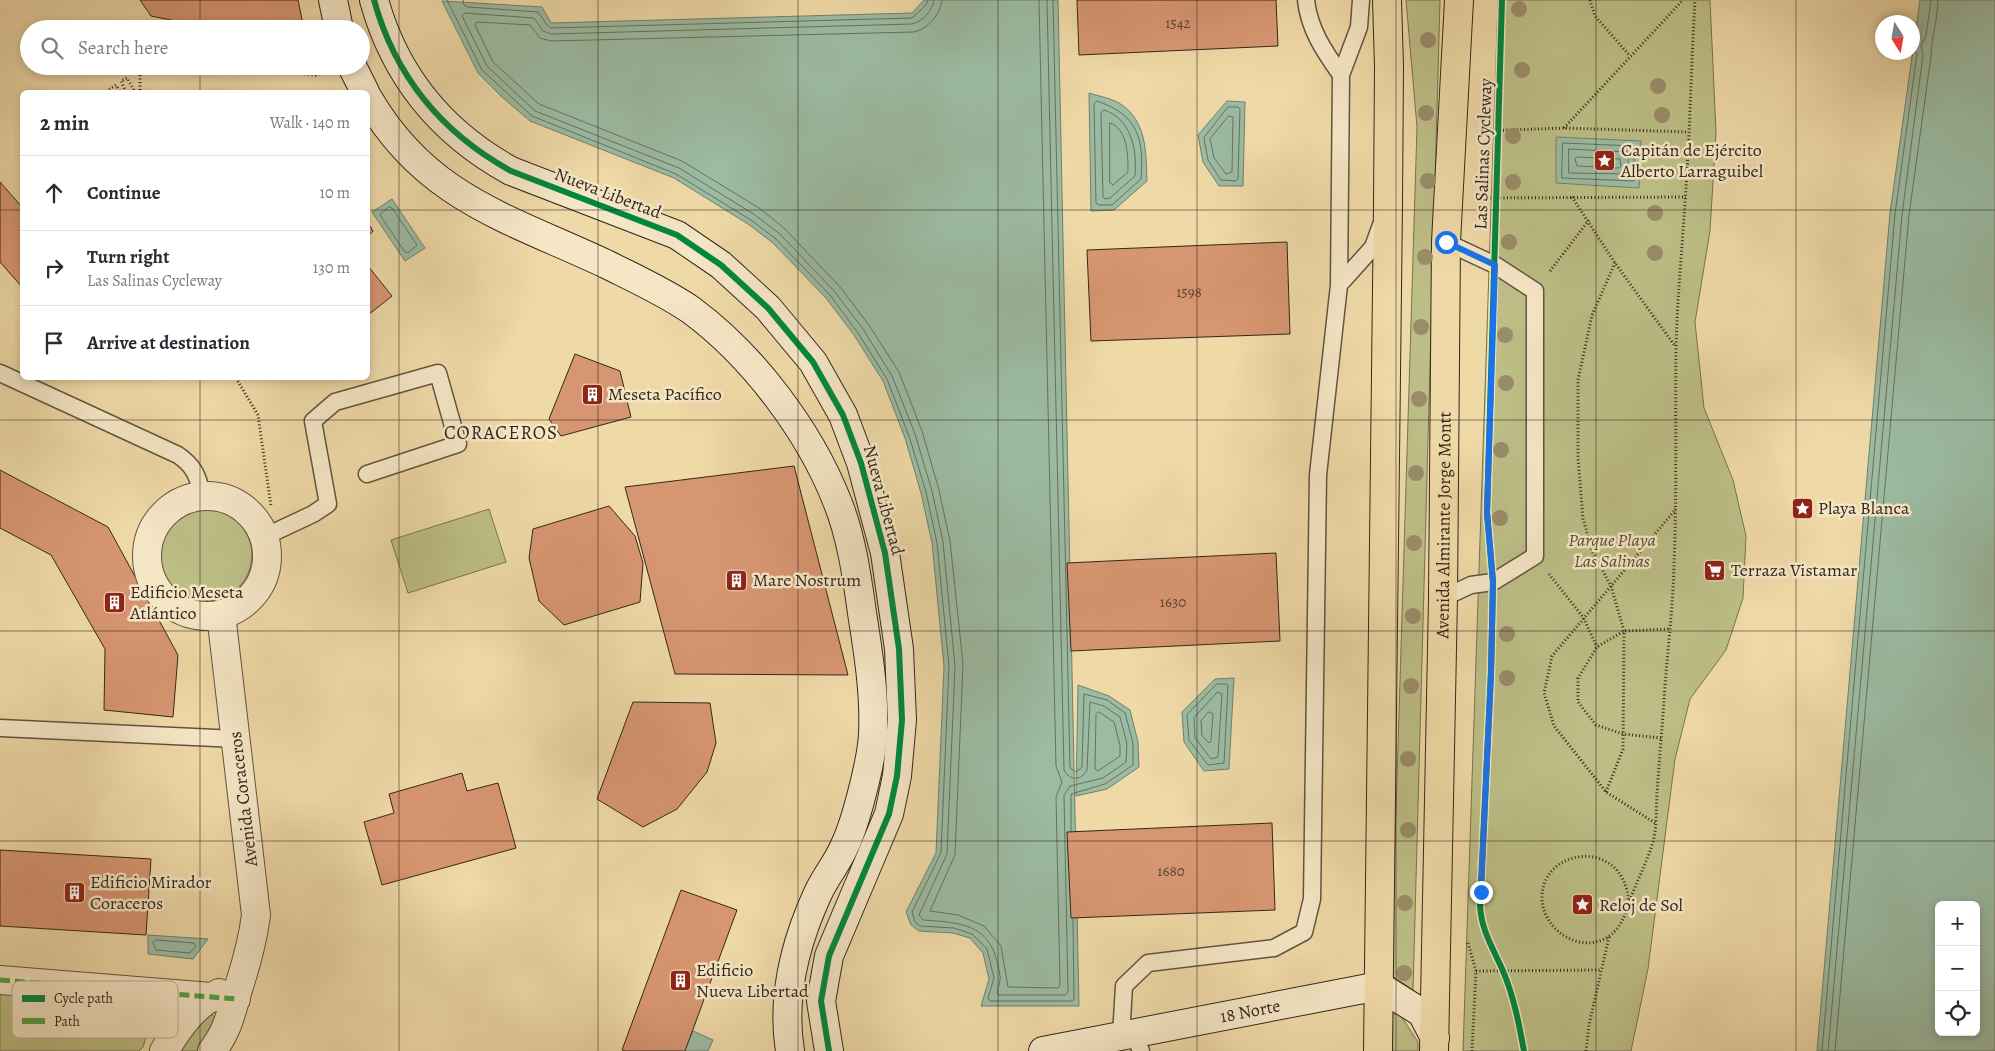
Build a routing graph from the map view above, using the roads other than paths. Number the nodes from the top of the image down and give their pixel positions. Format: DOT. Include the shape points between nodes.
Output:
graph roads {
  1 [pos="333,0"];
  2 [pos="374,0"];
  3 [pos="1306,0"];
  4 [pos="1361,0"];
  5 [pos="1387,0"];
  6 [pos="1459,0"];
  7 [pos="338,20"];
  8 [pos="349,75"];
  9 [pos="1341,75"];
  10 [pos="363,90"];
  11 [pos="370,101"];
  12 [pos="1388,204"];
  13 [pos="1446,242"];
  14 [pos="1339,284"];
  15 [pos="0,373"];
  16 [pos="368,474"];
  17 [pos="202,495"];
  18 [pos="270,534"];
  19 [pos="1443,598"];
  20 [pos="221,614"];
  21 [pos="0,728"];
  22 [pos="237,739"];
  23 [pos="1379,986"];
  24 [pos="238,991"];
  25 [pos="178,995"];
  26 [pos="209,998"];
  27 [pos="178,1031"];
  28 [pos="173,1038"];
  29 [pos="1132,1041"];
  30 [pos="1435,1044"];
  31 [pos="164,1051"];
  32 [pos="212,1051"];
  33 [pos="790,1051"];
  34 [pos="829,1051"];
  35 [pos="1043,1051"];
  36 [pos="1378,1051"];
  1 -- 7 [label="street"];
  2 -- 34 [label="street, Nueva Libertad" via="394,55 412,86 459,138 510,172 677,235 721,265 768,308 813,362 842,415 861,463 885,553 899,649 902,720 897,776 889,814 829,956 821,1001"];
  3 -- 9 [label="lane" via="1308,16 1321,47"];
  4 -- 9 [label="lane" via="1360,27"];
  5 -- 12 [label="main road"];
  6 -- 13 [label="main road, Avenida Almirante Jorge Montt"];
  8 -- 10 [label="street"];
  9 -- 14 [label="lane"];
  11 -- 33 [label="street" via="386,127 407,151 455,193 648,286 689,309 729,341 809,442 838,502 863,614 873,735 861,794 846,844 818,892 787,986 786,1027"];
  12 -- 14 [label="lane" via="1373,247"];
  12 -- 23 [label="main road"];
  13 -- 19 [label="main road, Avenida Almirante Jorge Montt"];
  13 -- 19 [label="lane" via="1495,265 1536,291 1535,556 1493,582 1471,585"];
  14 -- 29 [label="lane" via="1318,475 1312,899 1304,932 1274,948 1148,963 1124,986"];
  15 -- 17 [label="lane" via="178,455 197,473"];
  16 -- 18 [label="lane" via="458,444 438,373 335,402 313,421 328,504"];
  17 -- 18 [label="street" via="222,497 240,505"];
  17 -- 20 [label="street" via="178,503 159,518 150,532 146,565 151,581 173,606 204,616"];
  18 -- 20 [label="street" via="264,576 254,594 239,607"];
  19 -- 30 [label="main road, Avenida Almirante Jorge Montt"];
  20 -- 22 [label="street, Avenida Coraceros"];
  21 -- 22 [label="lane"];
  22 -- 24 [label="street, Avenida Coraceros" via="256,915 249,958"];
  23 -- 29 [label="street, 18 Norte"];
  23 -- 30 [label="street" via="1422,1013"];
  23 -- 36 [label="main road"];
  24 -- 26 [label="street"];
  24 -- 32 [label="street, Avenida Coraceros" via="224,1034"];
  25 -- 26 [label="street"];
  26 -- 27 [label="street" via="188,1016"];
  28 -- 31 [label="street"];
  29 -- 35 [label="street, 18 Norte"];
}
